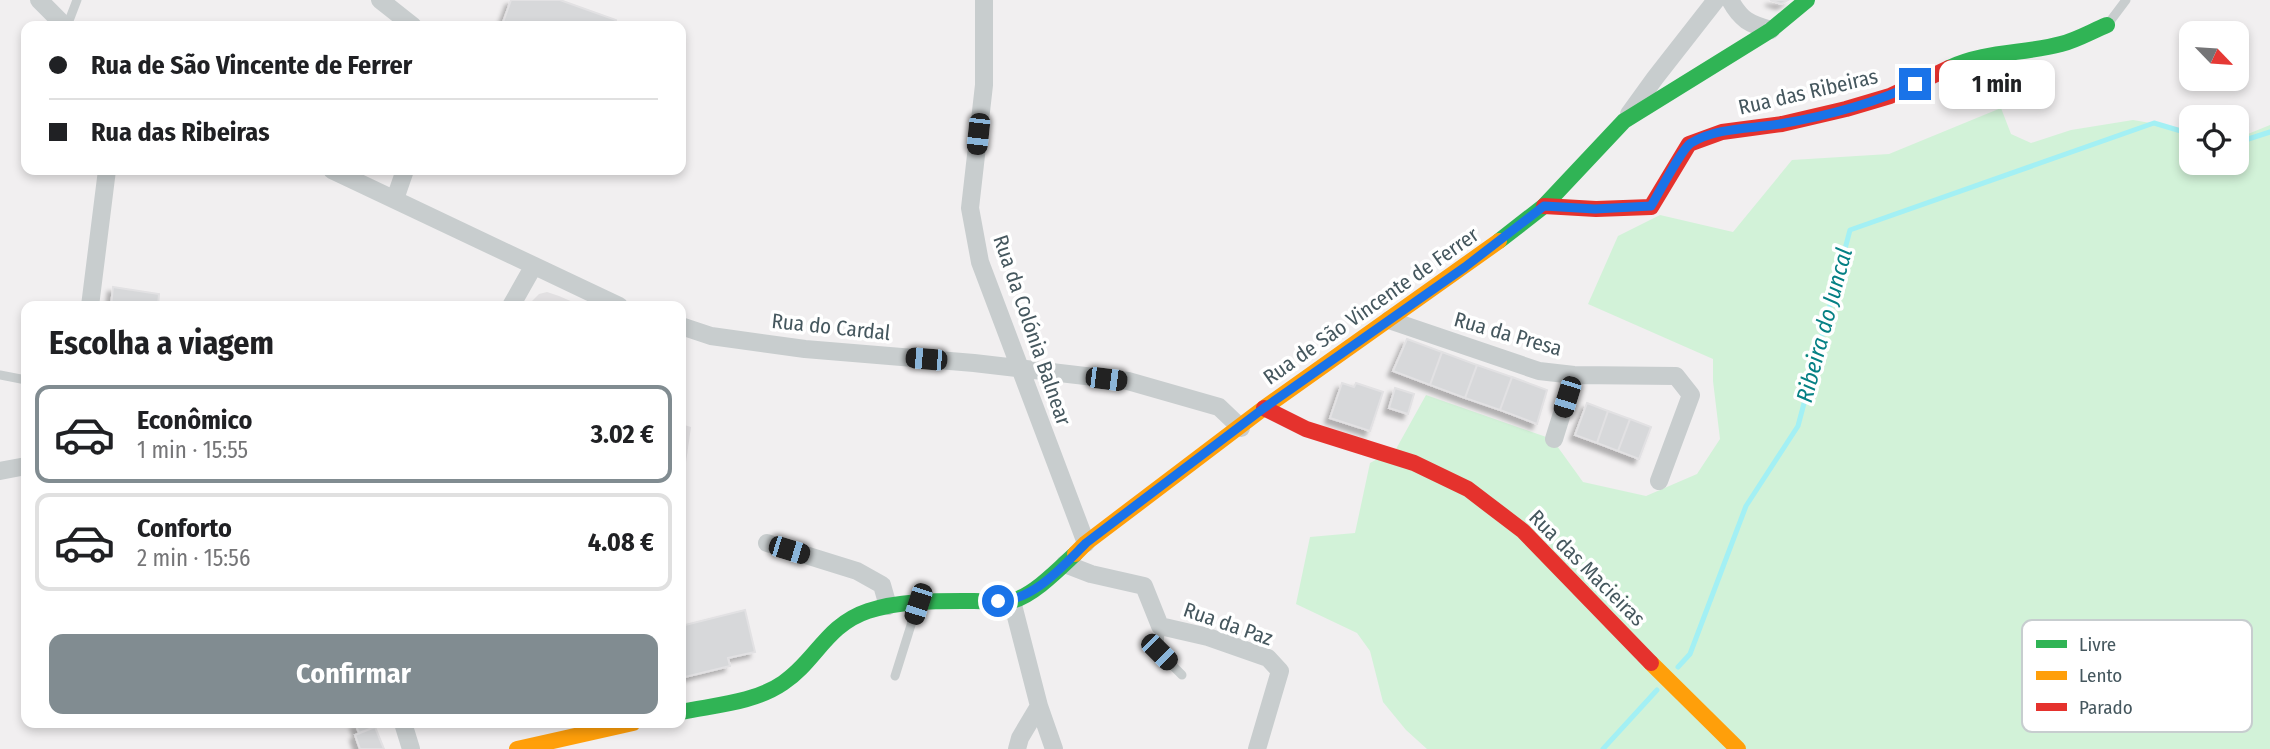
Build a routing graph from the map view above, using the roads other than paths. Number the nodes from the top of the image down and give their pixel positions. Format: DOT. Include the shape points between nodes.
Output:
graph roads {
  1 [pos="39,0"];
  2 [pos="77,0"];
  3 [pos="380,0"];
  4 [pos="984,0"];
  5 [pos="1716,0"];
  6 [pos="1730,0"];
  7 [pos="1807,0"];
  8 [pos="2126,0"];
  9 [pos="61,21"];
  10 [pos="68,21"];
  11 [pos="407,21"];
  12 [pos="2107,25"];
  13 [pos="1771,30"];
  14 [pos="1624,121"];
  15 [pos="106,175"];
  16 [pos="342,175"];
  17 [pos="403,175"];
  18 [pos="395,200"];
  19 [pos="1544,206"];
  20 [pos="533,267"];
  21 [pos="91,301"];
  22 [pos="514,301"];
  23 [pos="608,301"];
  24 [pos="1390,320"];
  25 [pos="686,328"];
  26 [pos="1019,370"];
  27 [pos="0,375"];
  28 [pos="1574,375"];
  29 [pos="21,379"];
  30 [pos="1264,408"];
  31 [pos="1241,428"];
  32 [pos="1553,439"];
  33 [pos="21,467"];
  34 [pos="0,471"];
  35 [pos="1659,481"];
  36 [pos="766,543"];
  37 [pos="1086,543"];
  38 [pos="1065,564"];
  39 [pos="1012,601"];
  40 [pos="918,604"];
  41 [pos="888,606"];
  42 [pos="1160,626"];
  43 [pos="1182,675"];
  44 [pos="895,676"];
  45 [pos="1039,706"];
  46 [pos="686,711"];
  47 [pos="405,728"];
  48 [pos="611,728"];
  49 [pos="411,749"];
  50 [pos="517,749"];
  51 [pos="1017,749"];
  52 [pos="1054,749"];
  53 [pos="1257,749"];
  54 [pos="1738,749"];
  1 -- 9 [label="street"];
  2 -- 10 [label="lane"];
  3 -- 11 [label="street"];
  4 -- 26 [label="street, Rua da Colónia Balnear" via="984,85 970,208 980,262"];
  5 -- 14 [label="street"];
  6 -- 13 [label="street" via="1738,15"];
  7 -- 13 [label="street, Rua de São Vincente de Ferrer"];
  8 -- 12 [label="lane"];
  12 -- 19 [label="street, Rua das Ribeiras" via="2062,44 1963,61 1891,96 1846,109 1722,132 1689,144 1651,206"];
  13 -- 14 [label="street, Rua de São Vincente de Ferrer"];
  14 -- 19 [label="street, Rua de São Vincente de Ferrer"];
  15 -- 21 [label="street"];
  16 -- 18 [label="street"];
  17 -- 18 [label="street"];
  18 -- 20 [label="street"];
  19 -- 24 [label="street, Rua de São Vincente de Ferrer"];
  20 -- 22 [label="street"];
  20 -- 23 [label="street"];
  24 -- 28 [label="street, Rua da Presa" via="1539,371"];
  24 -- 30 [label="street, Rua de São Vincente de Ferrer"];
  25 -- 26 [label="street, Rua do Cardal" via="711,336 805,349"];
  26 -- 31 [label="street, Rua do Cardal" via="1128,382 1219,407"];
  26 -- 37 [label="street, Rua da Colónia Balnear"];
  27 -- 29 [label="lane"];
  28 -- 32 [label="street, Rua da Presa"];
  28 -- 35 [label="street, Rua da Presa" via="1676,376 1691,395"];
  30 -- 31 [label="street, Rua de São Vincente de Ferrer"];
  30 -- 54 [label="street, Rua das Macieiras" via="1306,429 1414,463 1468,489 1523,531"];
  31 -- 37 [label="street, Rua de São Vincente de Ferrer"];
  33 -- 34 [label="street"];
  36 -- 41 [label="street" via="857,571 882,585"];
  37 -- 38 [label="street, Rua de São Vincente de Ferrer"];
  38 -- 39 [label="street, Rua de São Vincente de Ferrer"];
  38 -- 42 [label="street, Rua da Paz" via="1091,575 1144,586"];
  39 -- 40 [label="street"];
  39 -- 45 [label="street"];
  40 -- 41 [label="street"];
  40 -- 44 [label="lane"];
  41 -- 46 [label="street" via="850,618 784,683 769,691"];
  42 -- 43 [label="lane" via="1159,652"];
  42 -- 53 [label="street, Rua da Paz" via="1268,658 1280,671"];
  45 -- 51 [label="street"];
  45 -- 52 [label="street"];
  47 -- 49 [label="street"];
  48 -- 50 [label="street"];
}
